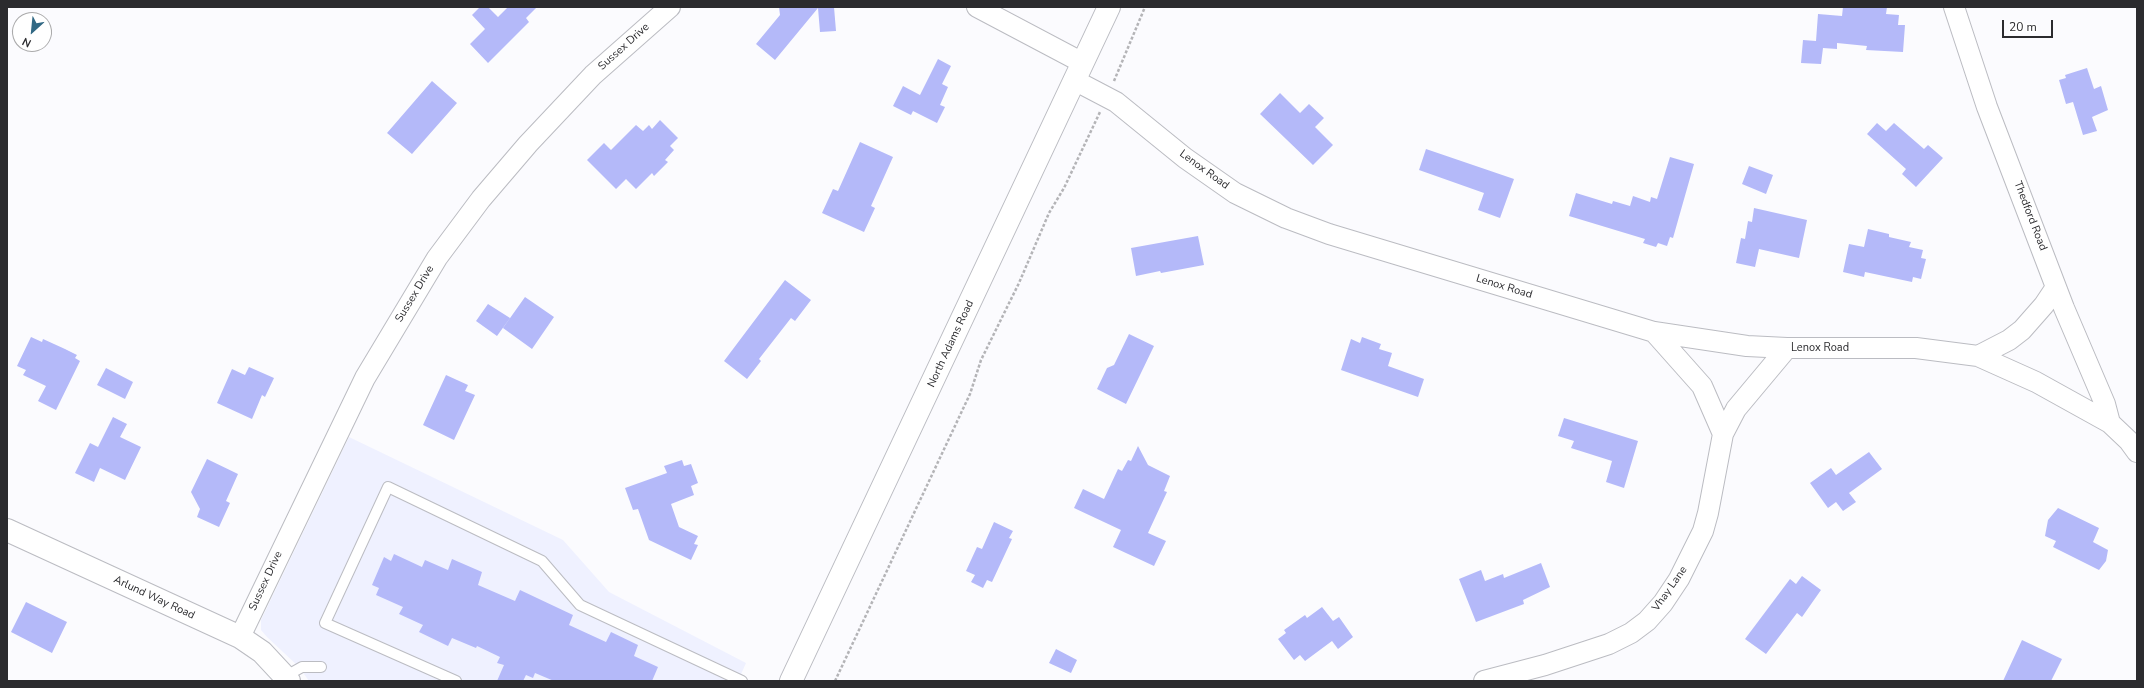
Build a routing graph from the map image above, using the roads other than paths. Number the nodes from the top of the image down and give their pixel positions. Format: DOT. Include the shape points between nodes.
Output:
graph roads {
  1 [pos="670,7"];
  2 [pos="977,7"];
  3 [pos="1109,7"];
  4 [pos="1954,7"];
  5 [pos="1079,71"];
  6 [pos="2056,287"];
  7 [pos="1654,332"];
  8 [pos="1787,348"];
  9 [pos="1978,356"];
  10 [pos="2110,423"];
  11 [pos="1723,434"];
  12 [pos="2134,446"];
  13 [pos="7,530"];
  14 [pos="240,637"];
  15 [pos="321,667"];
  16 [pos="287,678"];
  17 [pos="456,681"];
  18 [pos="742,681"];
  19 [pos="791,681"];
  20 [pos="1484,681"];
  1 -- 14 [label="street, Sussex Drive" via="599,70 528,144 481,199 437,258 365,378"];
  2 -- 5 [label="street, Lenox Road"];
  3 -- 5 [label="street, North Adams Road"];
  4 -- 6 [label="street, Thedford Road" via="1987,107"];
  5 -- 7 [label="street, Lenox Road" via="1211,177 1286,218 1365,246"];
  5 -- 19 [label="street, North Adams Road"];
  6 -- 9 [label="street" via="2022,330"];
  6 -- 10 [label="street, Thedford Road" via="2105,404"];
  7 -- 8 [label="street, Lenox Road" via="1704,341"];
  7 -- 11 [label="street" via="1702,386"];
  8 -- 9 [label="street, Lenox Road" via="1916,348"];
  8 -- 11 [label="street, Vhay Lane" via="1736,410"];
  9 -- 10 [label="street, Lenox Road" via="2036,382"];
  10 -- 12 [label="street, Lenox Road"];
  11 -- 20 [label="street, Vhay Lane" via="1703,531 1679,579 1646,621 1631,633 1602,647"];
  13 -- 14 [label="street, Arlund Way Road"];
  14 -- 16 [label="street, Arlund Way Road" via="262,652"];
  15 -- 16 [label="lane" via="302,667"];
  17 -- 18 [label="lane" via="325,623 388,486 542,561 580,605"];
}
